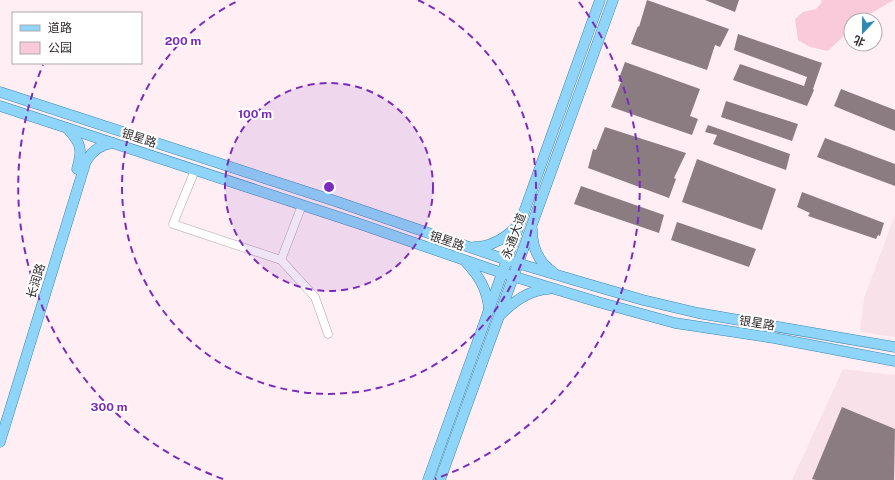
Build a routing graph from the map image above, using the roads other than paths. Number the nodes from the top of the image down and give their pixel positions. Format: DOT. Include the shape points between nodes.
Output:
graph roads {
  1 [pos="600,0"];
  2 [pos="613,0"];
  3 [pos="0,92"];
  4 [pos="0,106"];
  5 [pos="67,128"];
  6 [pos="114,143"];
  7 [pos="195,170"];
  8 [pos="302,205"];
  9 [pos="521,221"];
  10 [pos="532,225"];
  11 [pos="470,247"];
  12 [pos="281,260"];
  13 [pos="464,260"];
  14 [pos="507,260"];
  15 [pos="518,263"];
  16 [pos="502,273"];
  17 [pos="560,276"];
  18 [pos="513,277"];
  19 [pos="553,289"];
  20 [pos="489,311"];
  21 [pos="499,316"];
  22 [pos="328,334"];
  23 [pos="895,347"];
  24 [pos="895,361"];
  25 [pos="0,420"];
  26 [pos="0,442"];
  27 [pos="428,480"];
  28 [pos="440,480"];
  1 -- 9 [label="main road, 永通大道"];
  2 -- 10 [label="main road, 永通大道"];
  3 -- 11 [label="main road, 银星路"];
  4 -- 5 [label="main road, 银星路"];
  5 -- 6 [label="main road, 银星路"];
  5 -- 25 [label="main road, 长润路" via="81,148 80,159"];
  6 -- 7 [label="main road, 银星路"];
  6 -- 26 [label="main road, 长润路" via="104,144 92,152 86,161"];
  7 -- 8 [label="main road, 银星路"];
  7 -- 12 [label="street" via="173,224"];
  8 -- 12 [label="street"];
  8 -- 13 [label="main road, 银星路"];
  9 -- 11 [label="main road" via="500,240 486,246"];
  9 -- 14 [label="main road, 永通大道"];
  10 -- 15 [label="main road, 永通大道"];
  10 -- 17 [label="main road" via="537,254 544,265"];
  11 -- 14 [label="main road, 银星路"];
  12 -- 22 [label="street" via="315,297"];
  13 -- 16 [label="main road, 银星路"];
  13 -- 20 [label="main road" via="482,283"];
  14 -- 15 [label="main road, 银星路"];
  14 -- 16 [label="main road, 永通大道"];
  15 -- 17 [label="main road, 银星路"];
  15 -- 18 [label="main road, 永通大道"];
  16 -- 18 [label="main road, 银星路"];
  16 -- 20 [label="main road, 永通大道"];
  17 -- 23 [label="main road, 银星路" via="691,311"];
  18 -- 19 [label="main road, 银星路"];
  18 -- 21 [label="main road, 永通大道"];
  19 -- 21 [label="main road" via="538,290 523,296"];
  19 -- 24 [label="main road, 银星路" via="675,323 774,338"];
  20 -- 27 [label="main road, 永通大道"];
  21 -- 28 [label="main road, 永通大道"];
}
